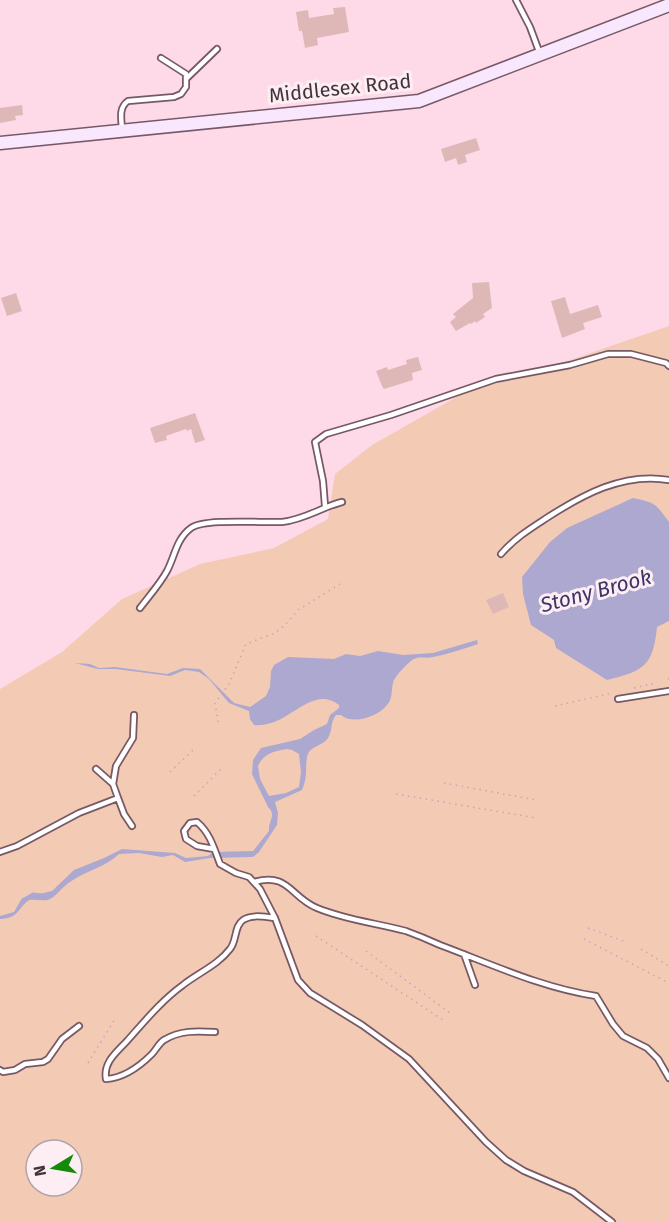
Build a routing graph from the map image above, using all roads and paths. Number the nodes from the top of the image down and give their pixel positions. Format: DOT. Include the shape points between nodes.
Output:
graph roads {
  1 [pos="516,0"];
  2 [pos="669,5"];
  3 [pos="217,49"];
  4 [pos="540,54"];
  5 [pos="161,58"];
  6 [pos="187,78"];
  7 [pos="122,131"];
  8 [pos="0,143"];
  9 [pos="669,366"];
  10 [pos="669,480"];
  11 [pos="342,502"];
  12 [pos="325,506"];
  13 [pos="501,554"];
  14 [pos="340,584"];
  15 [pos="140,608"];
  16 [pos="656,683"];
  17 [pos="634,688"];
  18 [pos="669,691"];
  19 [pos="611,693"];
  20 [pos="618,699"];
  21 [pos="555,706"];
  22 [pos="134,715"];
  23 [pos="218,722"];
  24 [pos="193,750"];
  25 [pos="223,767"];
  26 [pos="96,769"];
  27 [pos="170,772"];
  28 [pos="444,783"];
  29 [pos="112,784"];
  30 [pos="396,794"];
  31 [pos="194,796"];
  32 [pos="118,798"];
  33 [pos="536,800"];
  34 [pos="536,818"];
  35 [pos="132,826"];
  36 [pos="215,850"];
  37 [pos="0,852"];
  38 [pos="254,882"];
  39 [pos="275,918"];
  40 [pos="588,928"];
  41 [pos="316,936"];
  42 [pos="584,939"];
  43 [pos="626,942"];
  44 [pos="641,948"];
  45 [pos="366,951"];
  46 [pos="464,954"];
  47 [pos="669,966"];
  48 [pos="669,984"];
  49 [pos="475,985"];
  50 [pos="450,1013"];
  51 [pos="115,1019"];
  52 [pos="446,1022"];
  53 [pos="79,1026"];
  54 [pos="215,1032"];
  55 [pos="88,1063"];
  56 [pos="0,1070"];
  57 [pos="669,1078"];
  58 [pos="612,1222"];
  1 -- 4 [label="lane"];
  2 -- 4 [label="main road, Middlesex Road"];
  3 -- 6 [label="lane"];
  4 -- 7 [label="main road, Middlesex Road" via="419,100"];
  5 -- 6 [label="lane" via="182,70"];
  6 -- 7 [label="lane" via="184,91 174,97 125,103"];
  7 -- 8 [label="main road, Middlesex Road"];
  9 -- 12 [label="lane" via="631,354 608,354 496,380 326,434 315,442"];
  10 -- 13 [label="lane" via="624,481 581,497 513,540"];
  11 -- 12 [label="lane"];
  12 -- 15 [label="lane" via="300,519 284,522 215,522 191,528 179,540 168,570"];
  14 -- 23 [label="path" via="298,610 275,633 246,644 215,703"];
  16 -- 17 [label="path"];
  18 -- 20 [label="lane"];
  19 -- 21 [label="path"];
  22 -- 29 [label="lane" via="133,738 116,766"];
  24 -- 27 [label="path"];
  25 -- 31 [label="path"];
  26 -- 29 [label="lane"];
  28 -- 33 [label="path"];
  29 -- 32 [label="lane"];
  30 -- 34 [label="path"];
  32 -- 35 [label="lane"];
  32 -- 37 [label="lane"];
  36 -- 36 [label="lane" via="206,829 197,822 190,823 184,831 186,839"];
  36 -- 38 [label="lane" via="220,864"];
  38 -- 39 [label="lane"];
  38 -- 46 [label="lane" via="267,878 283,882 307,904 407,932"];
  39 -- 54 [label="lane" via="253,916 242,921 232,948 159,1004 112,1057 105,1070 106,1079 125,1075 153,1053 161,1041 172,1036"];
  39 -- 58 [label="lane" via="298,980 310,993 409,1059 506,1160 524,1172 573,1192"];
  40 -- 43 [label="path"];
  41 -- 52 [label="path"];
  42 -- 48 [label="path"];
  44 -- 47 [label="path"];
  45 -- 50 [label="path"];
  46 -- 49 [label="lane"];
  46 -- 57 [label="lane" via="571,993 596,996 623,1036 647,1048"];
  51 -- 55 [label="path"];
  53 -- 56 [label="lane" via="43,1062"];
}
